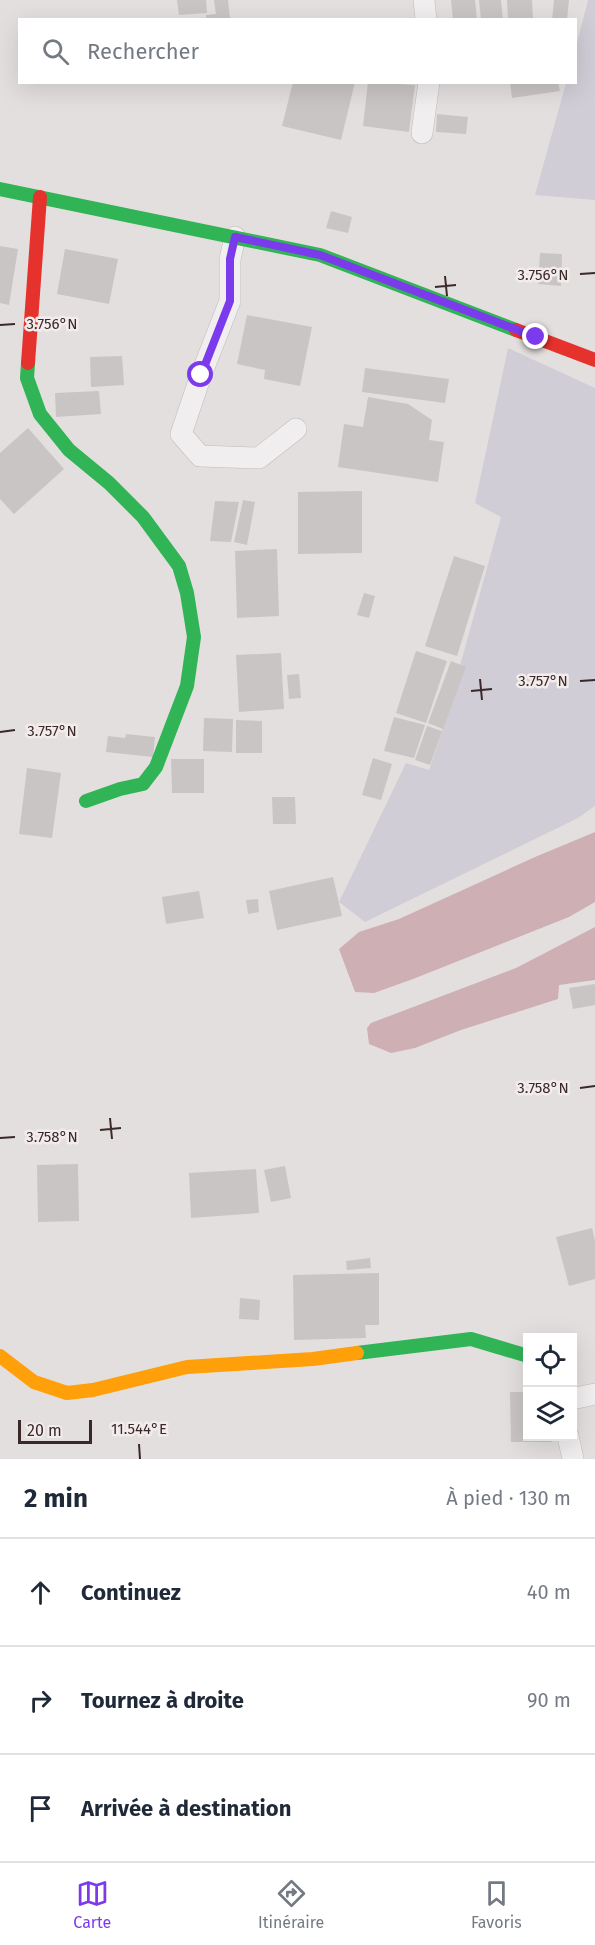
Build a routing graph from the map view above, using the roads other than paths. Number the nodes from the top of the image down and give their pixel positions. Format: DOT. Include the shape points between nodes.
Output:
graph roads {
  1 [pos="424,0"];
  2 [pos="426,18"];
  3 [pos="429,84"];
  4 [pos="422,133"];
  5 [pos="0,189"];
  6 [pos="40,197"];
  7 [pos="235,237"];
  8 [pos="595,360"];
  9 [pos="296,429"];
  10 [pos="86,801"];
  11 [pos="523,1355"];
  12 [pos="0,1356"];
  13 [pos="595,1394"];
  14 [pos="577,1398"];
  15 [pos="569,1441"];
  16 [pos="573,1459"];
  1 -- 2 [label="street"];
  3 -- 4 [label="street"];
  5 -- 6 [label="street"];
  6 -- 7 [label="street"];
  6 -- 10 [label="street" via="27,378 40,414 69,450 143,517 178,566 187,592 194,637 187,687 156,767 143,784"];
  7 -- 8 [label="street" via="320,255"];
  7 -- 9 [label="street" via="230,259 230,301 181,434 200,456 259,458"];
  11 -- 12 [label="street" via="471,1339 313,1359 187,1367 67,1393 34,1382"];
  13 -- 14 [label="street"];
  15 -- 16 [label="street"];
}
